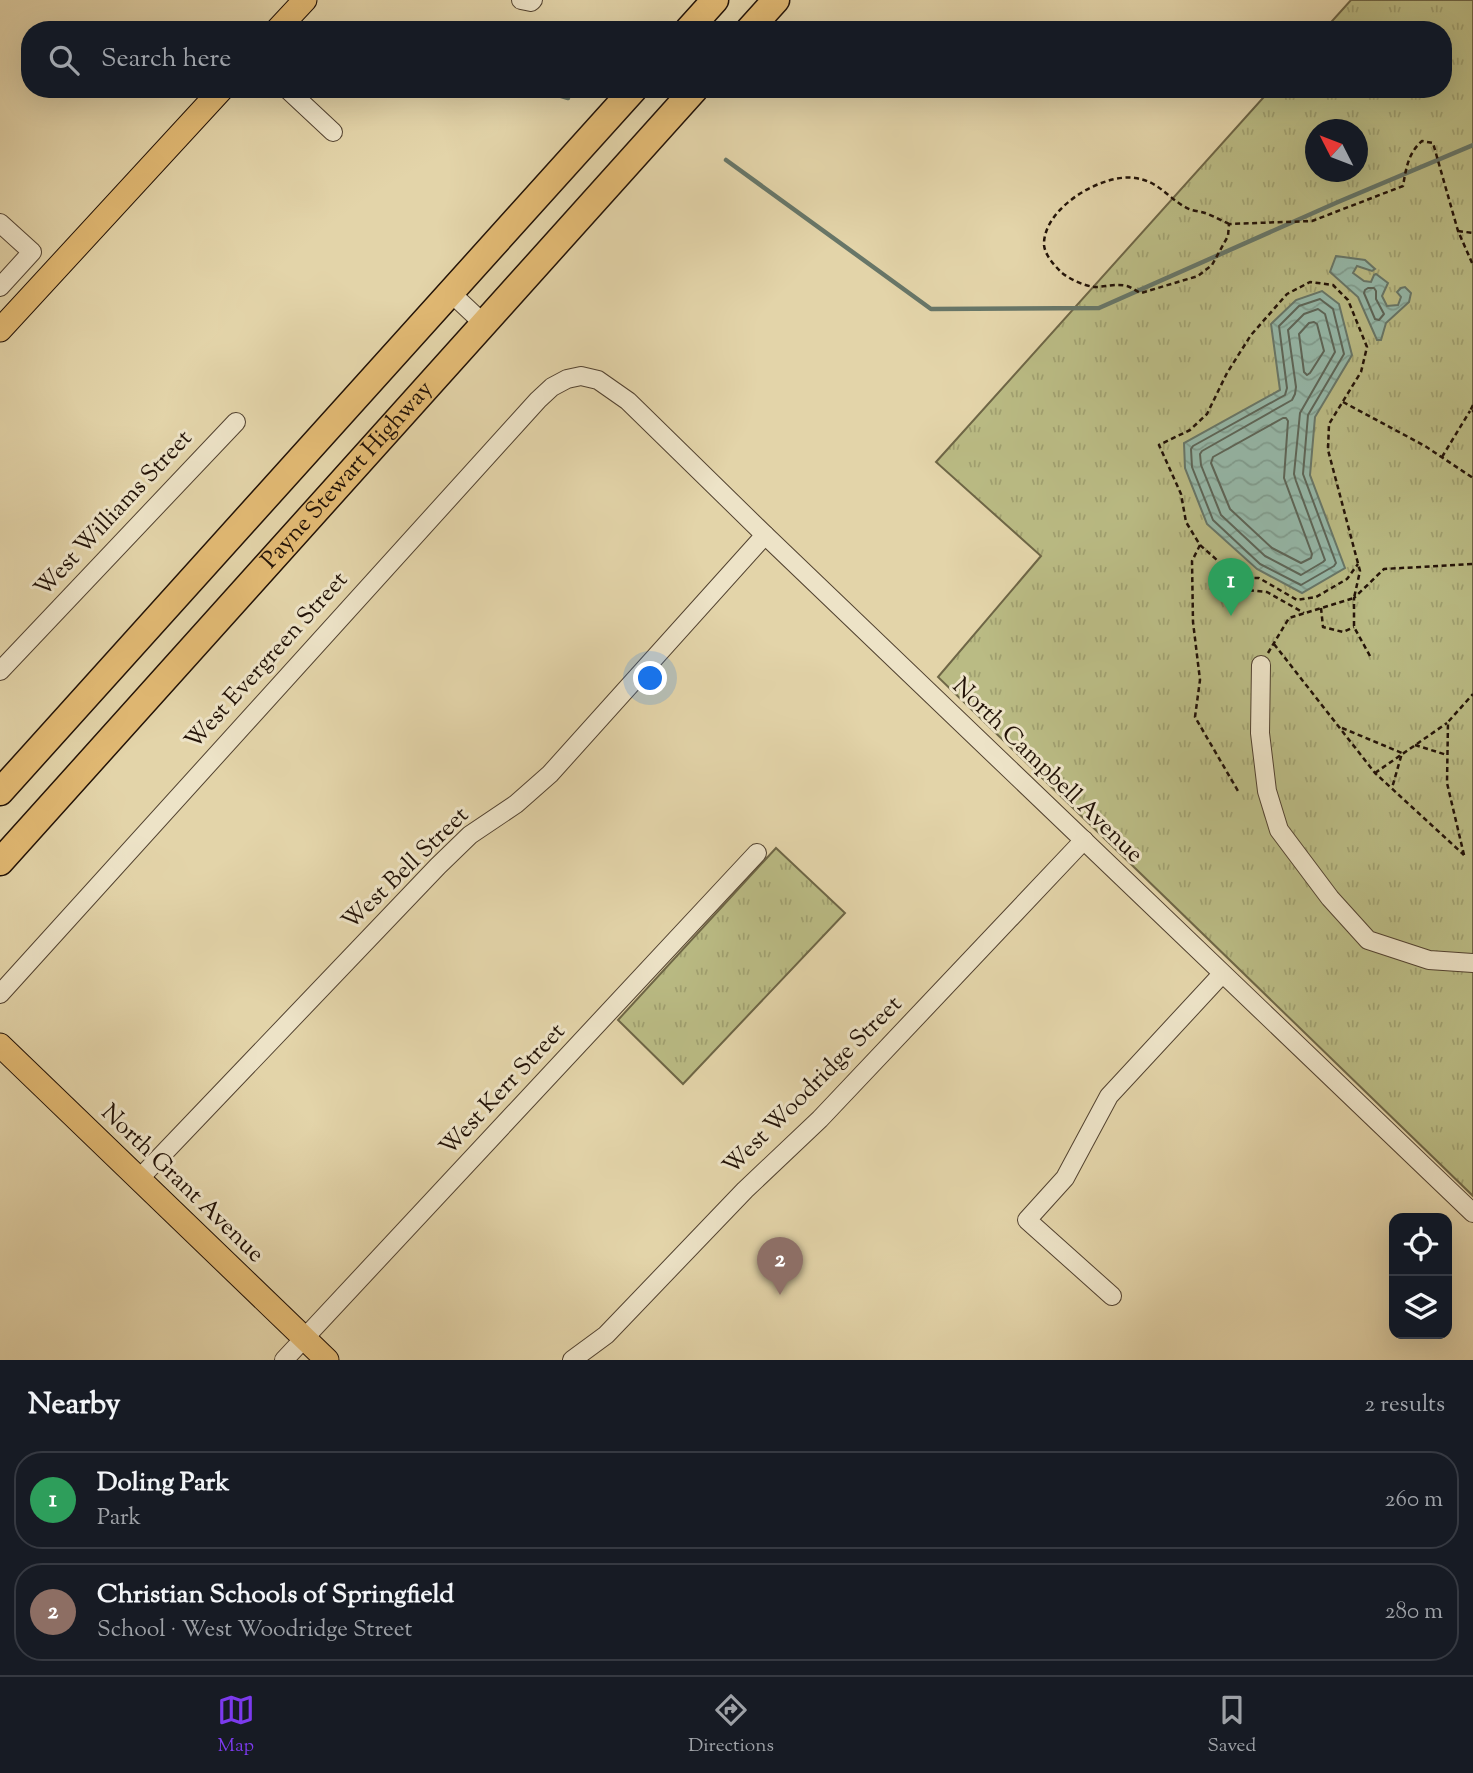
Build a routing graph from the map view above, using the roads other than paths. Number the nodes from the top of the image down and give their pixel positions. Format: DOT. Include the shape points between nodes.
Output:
graph roads {
  1 [pos="305,0"];
  2 [pos="522,0"];
  3 [pos="533,0"];
  4 [pos="715,0"];
  5 [pos="776,0"];
  6 [pos="285,21"];
  7 [pos="696,21"];
  8 [pos="757,21"];
  9 [pos="214,98"];
  10 [pos="297,98"];
  11 [pos="627,98"];
  12 [pos="687,98"];
  13 [pos="333,132"];
  14 [pos="0,223"];
  15 [pos="0,285"];
  16 [pos="450,293"];
  17 [pos="23,305"];
  18 [pos="484,324"];
  19 [pos="0,330"];
  20 [pos="581,376"];
  21 [pos="236,422"];
  22 [pos="765,535"];
  23 [pos="1261,665"];
  24 [pos="0,671"];
  25 [pos="0,792"];
  26 [pos="1084,840"];
  27 [pos="757,853"];
  28 [pos="0,862"];
  29 [pos="1473,963"];
  30 [pos="1222,974"];
  31 [pos="0,994"];
  32 [pos="0,1045"];
  33 [pos="139,1180"];
  34 [pos="1473,1213"];
  35 [pos="1112,1296"];
  36 [pos="304,1338"];
  37 [pos="284,1360"];
  38 [pos="327,1360"];
  39 [pos="572,1360"];
  1 -- 6 [label="main road"];
  2 -- 3 [label="street"];
  4 -- 7 [label="highway"];
  5 -- 8 [label="highway"];
  9 -- 17 [label="main road"];
  10 -- 13 [label="street"];
  11 -- 16 [label="highway, Payne Stewart Highway"];
  12 -- 18 [label="highway, Payne Stewart Highway"];
  14 -- 15 [label="street" via="32,253"];
  15 -- 17 [label="street"];
  16 -- 18 [label="street"];
  16 -- 25 [label="highway, Payne Stewart Highway"];
  17 -- 19 [label="main road"];
  18 -- 28 [label="highway, Payne Stewart Highway"];
  20 -- 22 [label="street, North Campbell Avenue" via="598,380 628,401"];
  20 -- 31 [label="street, West Evergreen Street" via="552,387 538,400"];
  21 -- 24 [label="street, West Williams Street"];
  22 -- 26 [label="street, North Campbell Avenue"];
  22 -- 33 [label="street, West Bell Street" via="550,774 470,835 438,866"];
  23 -- 29 [label="street" via="1260,733 1267,791 1279,831 1368,940 1429,960"];
  26 -- 30 [label="street, North Campbell Avenue"];
  26 -- 39 [label="street, West Woodridge Street" via="820,1119 606,1335"];
  27 -- 36 [label="street, West Kerr Street"];
  30 -- 34 [label="street, North Campbell Avenue"];
  30 -- 35 [label="street" via="1109,1096 1065,1178 1027,1220"];
  32 -- 33 [label="main road, North Grant Avenue"];
  33 -- 36 [label="main road, North Grant Avenue"];
  36 -- 37 [label="street, West Kerr Street"];
  36 -- 38 [label="main road, North Grant Avenue"];
}
